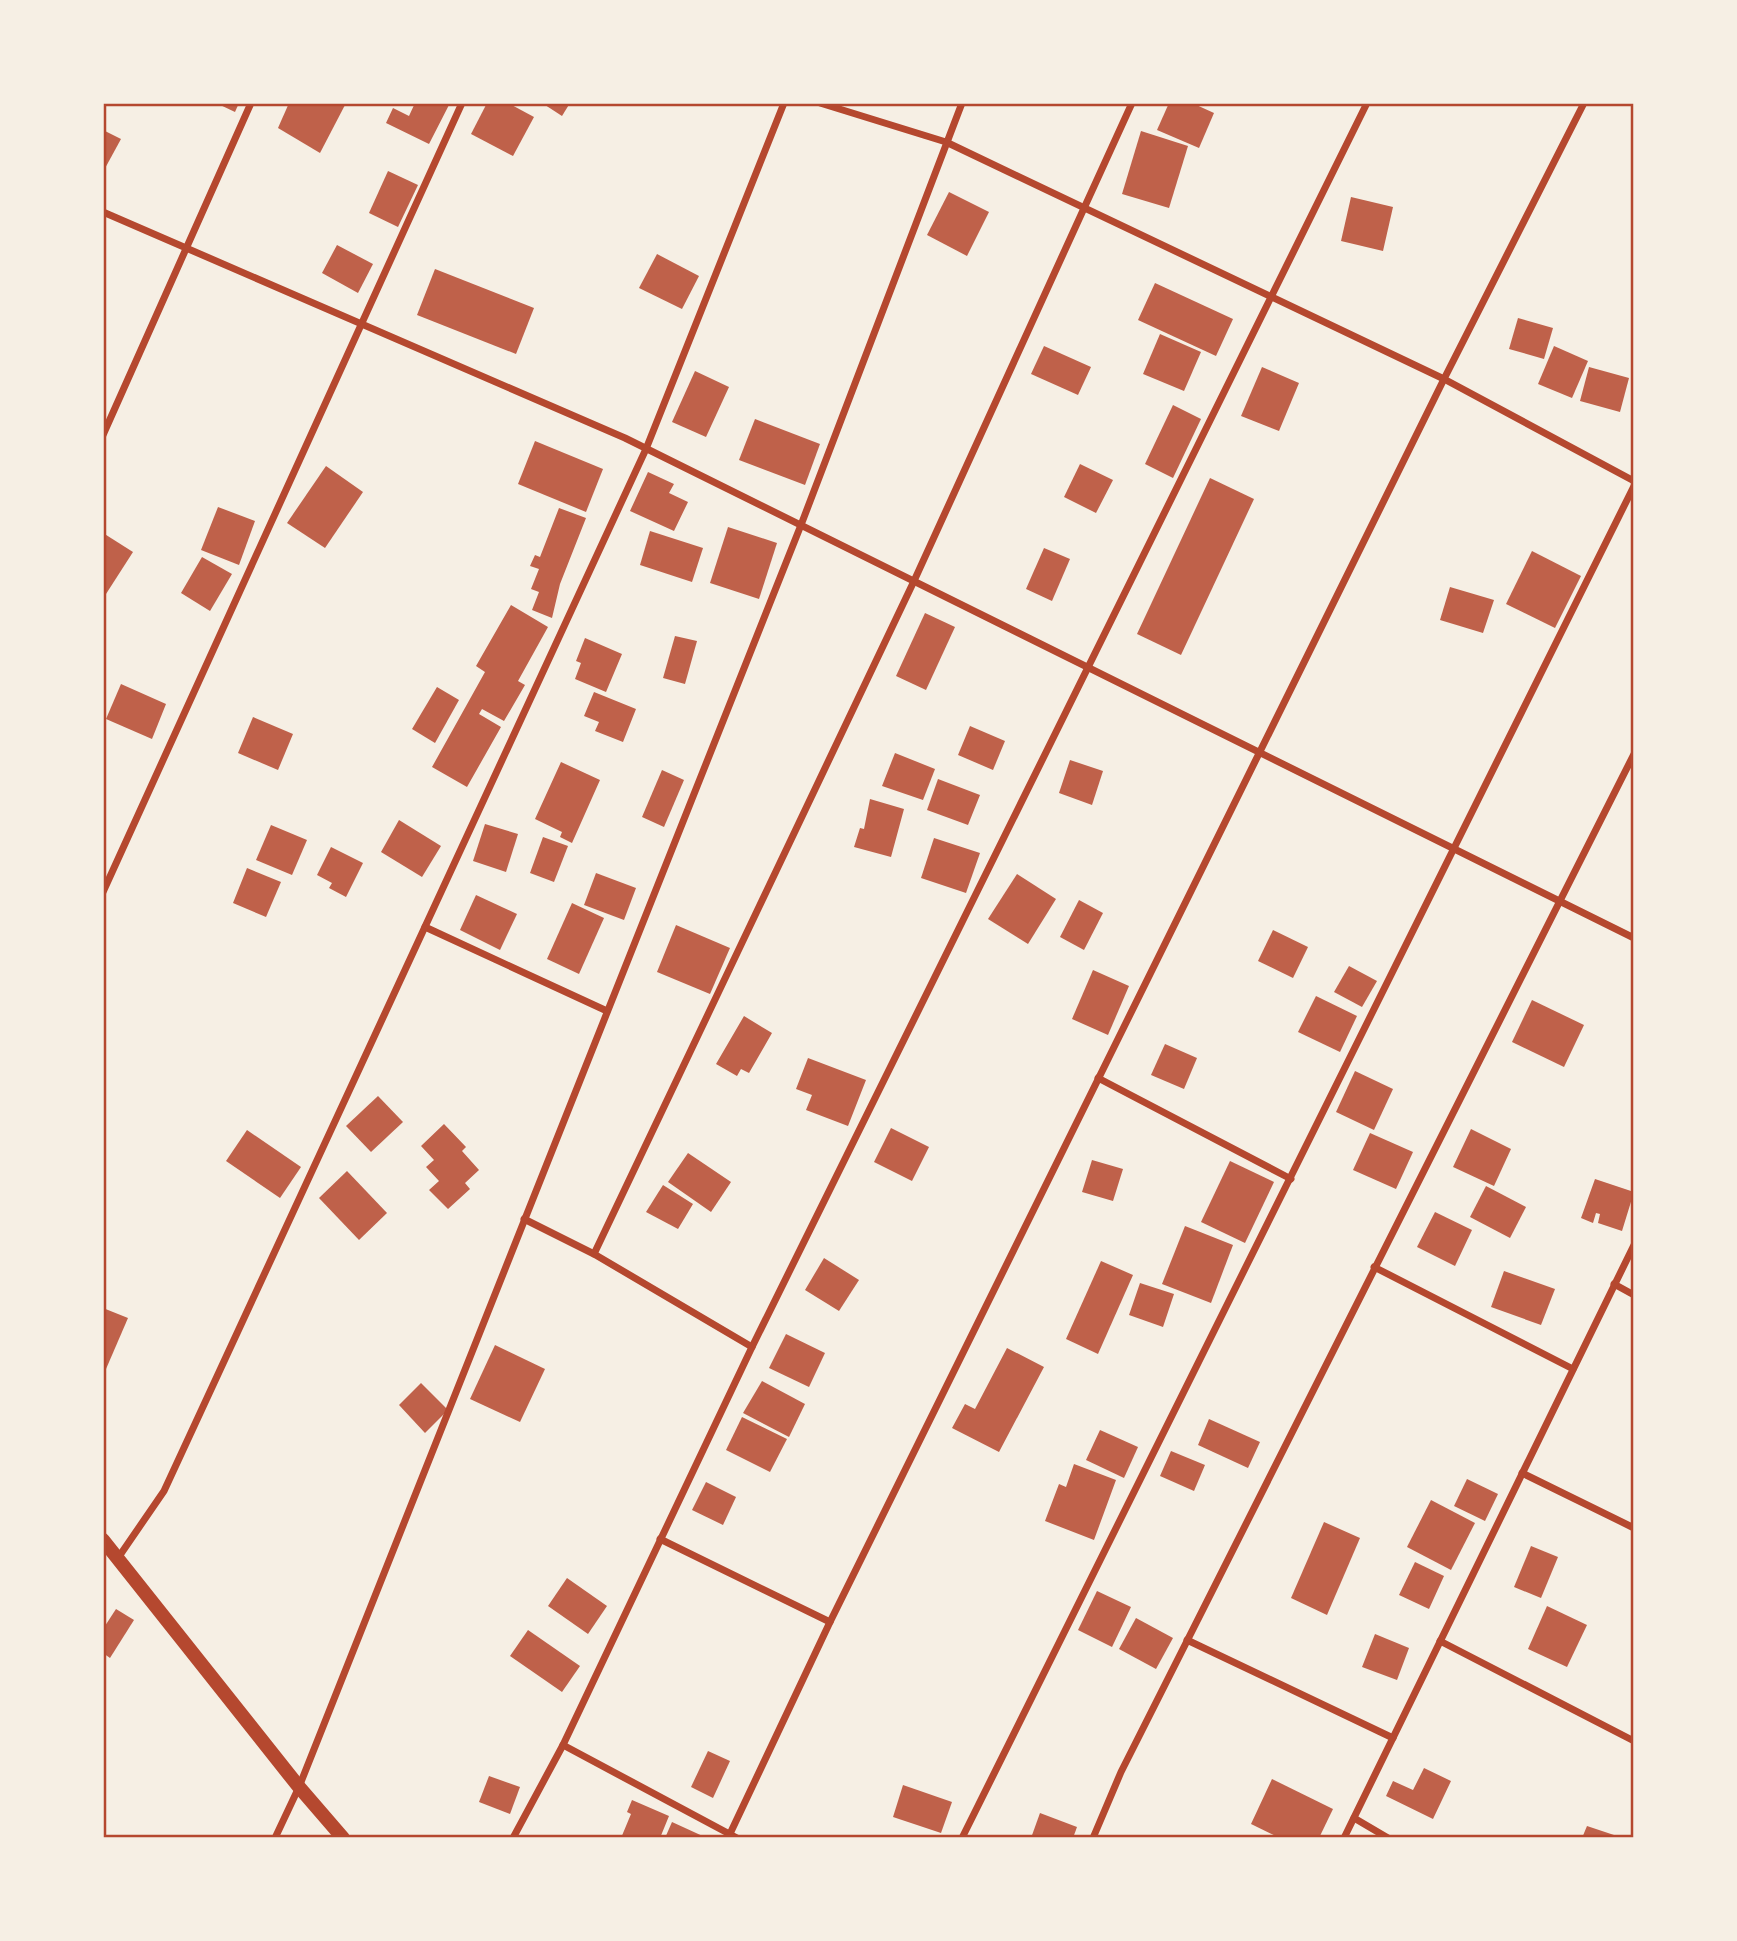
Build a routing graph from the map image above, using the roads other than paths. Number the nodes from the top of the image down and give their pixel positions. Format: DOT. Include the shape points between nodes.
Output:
graph roads {
  1 [pos="251,103"];
  2 [pos="462,103"];
  3 [pos="784,103"];
  4 [pos="820,103"];
  5 [pos="962,103"];
  6 [pos="1132,103"];
  7 [pos="1367,103"];
  8 [pos="1584,103"];
  9 [pos="946,142"];
  10 [pos="1084,209"];
  11 [pos="103,212"];
  12 [pos="185,248"];
  13 [pos="1271,299"];
  14 [pos="361,324"];
  15 [pos="1444,379"];
  16 [pos="103,435"];
  17 [pos="646,449"];
  18 [pos="1634,481"];
  19 [pos="1634,486"];
  20 [pos="801,525"];
  21 [pos="914,581"];
  22 [pos="1090,667"];
  23 [pos="1259,751"];
  24 [pos="1634,754"];
  25 [pos="1454,849"];
  26 [pos="103,892"];
  27 [pos="1560,902"];
  28 [pos="425,927"];
  29 [pos="1634,938"];
  30 [pos="607,1011"];
  31 [pos="1098,1078"];
  32 [pos="1291,1179"];
  33 [pos="524,1219"];
  34 [pos="1634,1245"];
  35 [pos="594,1254"];
  36 [pos="1374,1268"];
  37 [pos="1614,1284"];
  38 [pos="1634,1294"];
  39 [pos="752,1347"];
  40 [pos="1573,1369"];
  41 [pos="1522,1473"];
  42 [pos="1634,1528"];
  43 [pos="103,1539"];
  44 [pos="660,1539"];
  45 [pos="118,1558"];
  46 [pos="830,1622"];
  47 [pos="1187,1640"];
  48 [pos="1440,1642"];
  49 [pos="1393,1738"];
  50 [pos="1634,1741"];
  51 [pos="563,1745"];
  52 [pos="299,1787"];
  53 [pos="1353,1818"];
  54 [pos="732,1837"];
  55 [pos="275,1838"];
  56 [pos="343,1838"];
  57 [pos="513,1838"];
  58 [pos="962,1838"];
  59 [pos="1093,1838"];
  60 [pos="1344,1838"];
  61 [pos="1388,1838"];
  1 -- 12 [label="street"];
  2 -- 14 [label="street"];
  3 -- 17 [label="street"];
  4 -- 9 [label="street"];
  5 -- 9 [label="street"];
  6 -- 10 [label="street"];
  7 -- 13 [label="street"];
  8 -- 15 [label="street"];
  9 -- 10 [label="street"];
  9 -- 20 [label="street"];
  10 -- 13 [label="street"];
  10 -- 21 [label="street"];
  11 -- 12 [label="street"];
  12 -- 14 [label="street"];
  12 -- 16 [label="street"];
  13 -- 15 [label="street"];
  13 -- 22 [label="street"];
  14 -- 17 [label="street"];
  14 -- 26 [label="street"];
  15 -- 18 [label="street"];
  15 -- 23 [label="street"];
  17 -- 20 [label="street"];
  17 -- 28 [label="street"];
  19 -- 25 [label="street"];
  20 -- 21 [label="street"];
  20 -- 30 [label="street"];
  21 -- 22 [label="street"];
  21 -- 35 [label="street"];
  22 -- 23 [label="street"];
  22 -- 39 [label="street"];
  23 -- 25 [label="street"];
  23 -- 31 [label="street"];
  24 -- 27 [label="street"];
  25 -- 27 [label="street"];
  25 -- 32 [label="street"];
  27 -- 29 [label="street"];
  27 -- 36 [label="street"];
  28 -- 30 [label="street"];
  28 -- 45 [label="street" via="164,1491"];
  30 -- 33 [label="street"];
  31 -- 32 [label="street"];
  31 -- 46 [label="street"];
  32 -- 58 [label="street"];
  33 -- 35 [label="street"];
  33 -- 52 [label="street"];
  34 -- 37 [label="street"];
  35 -- 39 [label="street"];
  36 -- 40 [label="street"];
  36 -- 47 [label="street"];
  37 -- 38 [label="street"];
  37 -- 40 [label="street"];
  39 -- 44 [label="street"];
  40 -- 41 [label="street"];
  41 -- 42 [label="street"];
  41 -- 48 [label="street"];
  43 -- 45 [label="main road"];
  44 -- 46 [label="street"];
  44 -- 51 [label="street"];
  45 -- 52 [label="main road"];
  46 -- 54 [label="street"];
  47 -- 49 [label="street"];
  47 -- 59 [label="street"];
  48 -- 49 [label="street"];
  48 -- 50 [label="street"];
  49 -- 53 [label="street"];
  51 -- 54 [label="street"];
  51 -- 57 [label="street"];
  52 -- 55 [label="street"];
  52 -- 56 [label="main road"];
  53 -- 60 [label="street"];
  53 -- 61 [label="street"];
}
